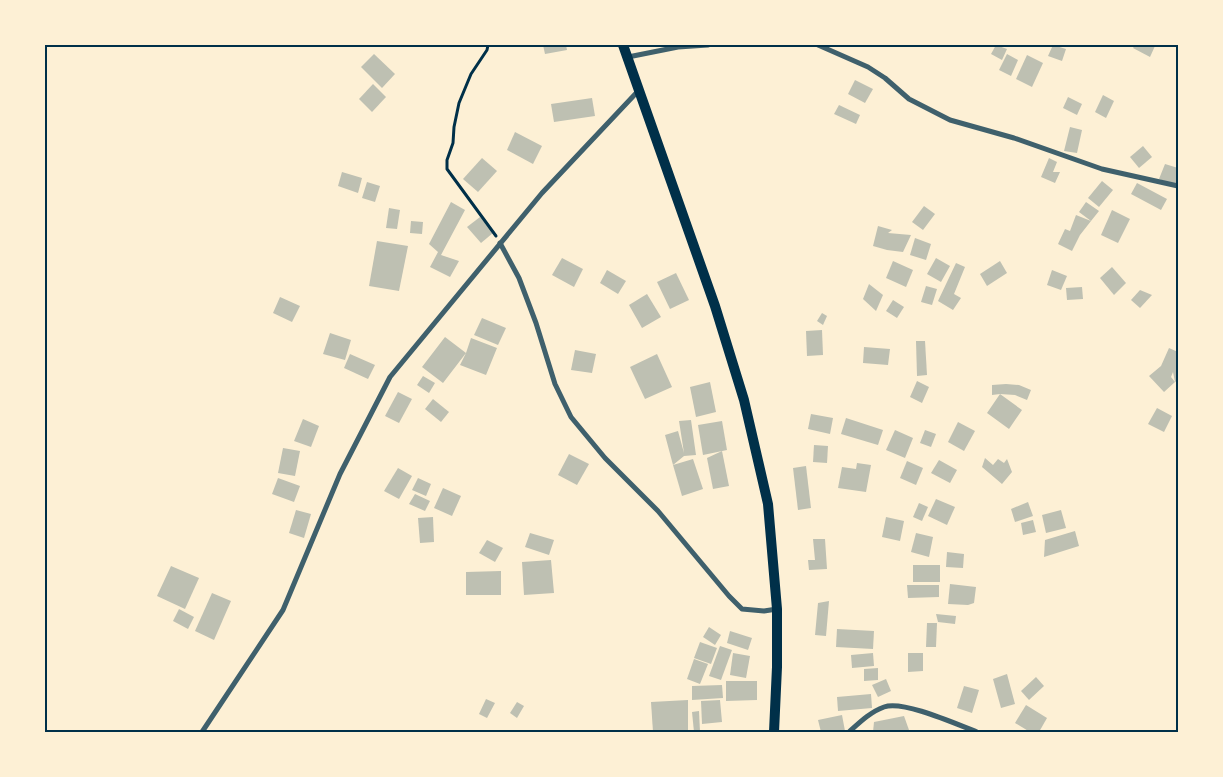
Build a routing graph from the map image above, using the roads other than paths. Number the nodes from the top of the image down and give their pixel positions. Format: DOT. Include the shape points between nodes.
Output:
graph roads {
  1 [pos="624,45"];
  2 [pos="708,45"];
  3 [pos="818,45"];
  4 [pos="680,46"];
  5 [pos="628,57"];
  6 [pos="640,89"];
  7 [pos="1178,186"];
  8 [pos="500,243"];
  9 [pos="777,609"];
  10 [pos="202,732"];
  11 [pos="774,732"];
  12 [pos="849,732"];
  13 [pos="977,732"];
  1 -- 5 [label="main road"];
  2 -- 4 [label="street"];
  3 -- 7 [label="street" via="868,67 909,99 950,120 1014,138 1102,169"];
  4 -- 5 [label="street"];
  5 -- 6 [label="main road"];
  6 -- 8 [label="street" via="542,193"];
  6 -- 9 [label="main road" via="744,400 768,504"];
  8 -- 9 [label="street" via="519,278 555,384 571,417 604,458 658,511 729,596 742,608"];
  8 -- 10 [label="street" via="390,377 340,474 283,610"];
  9 -- 11 [label="main road"];
  12 -- 13 [label="street" via="868,715 884,707 899,705"];
}
